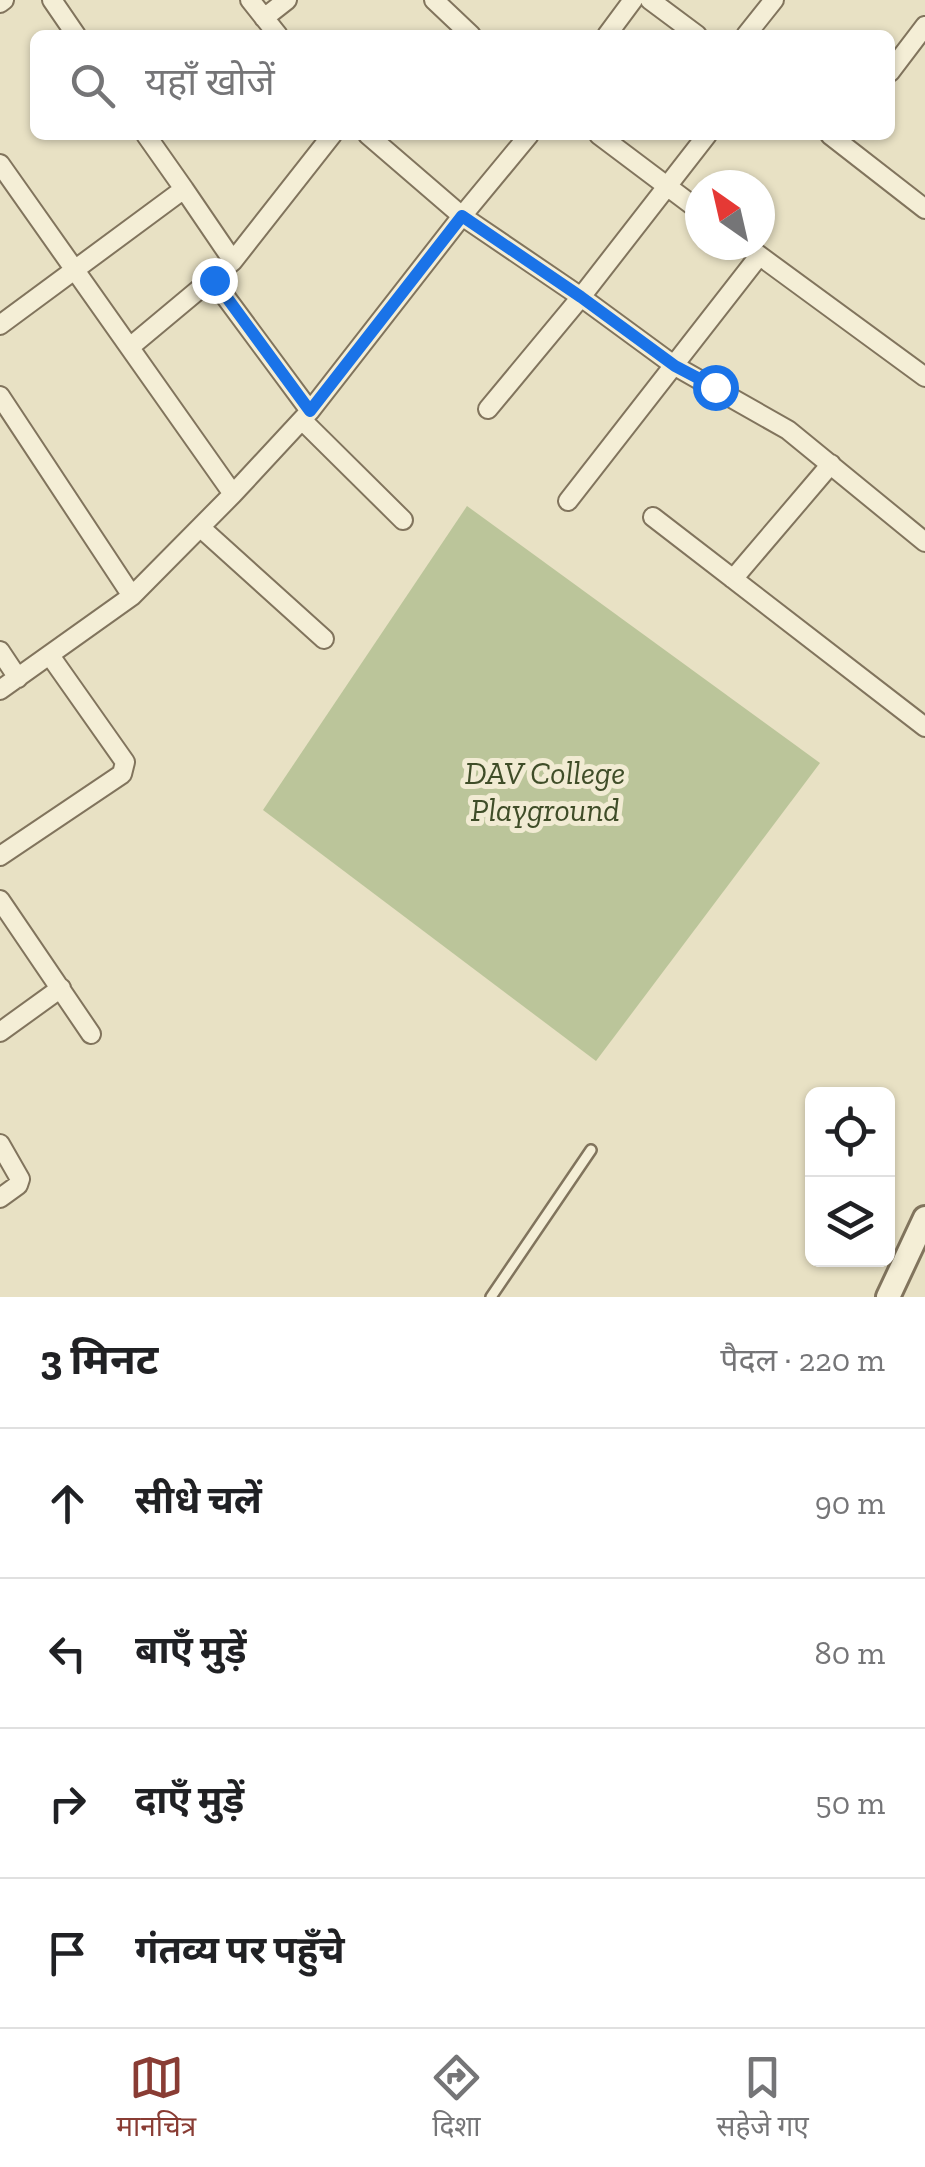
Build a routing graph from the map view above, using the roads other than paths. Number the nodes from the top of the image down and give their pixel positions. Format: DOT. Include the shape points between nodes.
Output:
graph roads {
  1 [pos="52,0"];
  2 [pos="250,0"];
  3 [pos="287,0"];
  4 [pos="434,0"];
  5 [pos="633,0"];
  6 [pos="650,0"];
  7 [pos="774,0"];
  8 [pos="264,18"];
  9 [pos="925,27"];
  10 [pos="73,30"];
  11 [pos="274,30"];
  12 [pos="466,30"];
  13 [pos="611,30"];
  14 [pos="690,30"];
  15 [pos="750,30"];
  16 [pos="895,66"];
  17 [pos="150,140"];
  18 [pos="328,140"];
  19 [pos="374,140"];
  20 [pos="525,140"];
  21 [pos="606,140"];
  22 [pos="704,140"];
  23 [pos="840,140"];
  24 [pos="0,164"];
  25 [pos="667,186"];
  26 [pos="184,189"];
  27 [pos="685,200"];
  28 [pos="925,209"];
  29 [pos="462,216"];
  30 [pos="745,260"];
  31 [pos="766,260"];
  32 [pos="233,261"];
  33 [pos="74,270"];
  34 [pos="214,280"];
  35 [pos="581,297"];
  36 [pos="0,326"];
  37 [pos="130,347"];
  38 [pos="675,366"];
  39 [pos="925,377"];
  40 [pos="0,396"];
  41 [pos="488,409"];
  42 [pos="306,415"];
  43 [pos="831,464"];
  44 [pos="233,494"];
  45 [pos="568,501"];
  46 [pos="653,517"];
  47 [pos="404,520"];
  48 [pos="201,528"];
  49 [pos="925,542"];
  50 [pos="733,579"];
  51 [pos="132,596"];
  52 [pos="324,639"];
  53 [pos="0,651"];
  54 [pos="51,657"];
  55 [pos="18,678"];
  56 [pos="0,690"];
  57 [pos="925,726"];
  58 [pos="0,856"];
  59 [pos="0,900"];
  60 [pos="61,988"];
  61 [pos="0,1032"];
  62 [pos="92,1034"];
  63 [pos="0,1144"];
  64 [pos="591,1150"];
  65 [pos="0,1198"];
  66 [pos="925,1218"];
  67 [pos="491,1297"];
  68 [pos="888,1297"];
  1 -- 10 [label="street"];
  2 -- 8 [label="street"];
  3 -- 8 [label="street"];
  4 -- 12 [label="street"];
  5 -- 13 [label="street"];
  6 -- 14 [label="street"];
  7 -- 15 [label="street"];
  8 -- 11 [label="street"];
  9 -- 16 [label="street"];
  17 -- 26 [label="street"];
  18 -- 32 [label="street"];
  19 -- 29 [label="street"];
  20 -- 29 [label="street"];
  21 -- 25 [label="street"];
  22 -- 25 [label="street"];
  23 -- 28 [label="street"];
  24 -- 33 [label="street"];
  25 -- 27 [label="street"];
  25 -- 35 [label="street"];
  26 -- 32 [label="street"];
  26 -- 33 [label="street"];
  29 -- 35 [label="street"];
  29 -- 42 [label="street"];
  30 -- 38 [label="street"];
  31 -- 39 [label="street"];
  32 -- 34 [label="street"];
  33 -- 36 [label="street"];
  33 -- 37 [label="street"];
  34 -- 37 [label="street"];
  34 -- 42 [label="street"];
  35 -- 38 [label="street"];
  35 -- 41 [label="street"];
  37 -- 44 [label="street"];
  38 -- 43 [label="street" via="754,408"];
  38 -- 45 [label="street"];
  40 -- 51 [label="street"];
  42 -- 44 [label="street"];
  42 -- 47 [label="street"];
  43 -- 49 [label="street"];
  43 -- 50 [label="street"];
  44 -- 48 [label="street"];
  46 -- 50 [label="street"];
  48 -- 51 [label="street"];
  48 -- 52 [label="street"];
  50 -- 57 [label="street"];
  51 -- 54 [label="street"];
  53 -- 55 [label="street"];
  54 -- 55 [label="street"];
  54 -- 58 [label="street" via="125,767"];
  55 -- 56 [label="street"];
  59 -- 60 [label="street"];
  60 -- 61 [label="street"];
  60 -- 62 [label="street"];
  63 -- 65 [label="street" via="20,1179"];
  64 -- 67 [label="lane"];
  66 -- 68 [label="street"];
}
